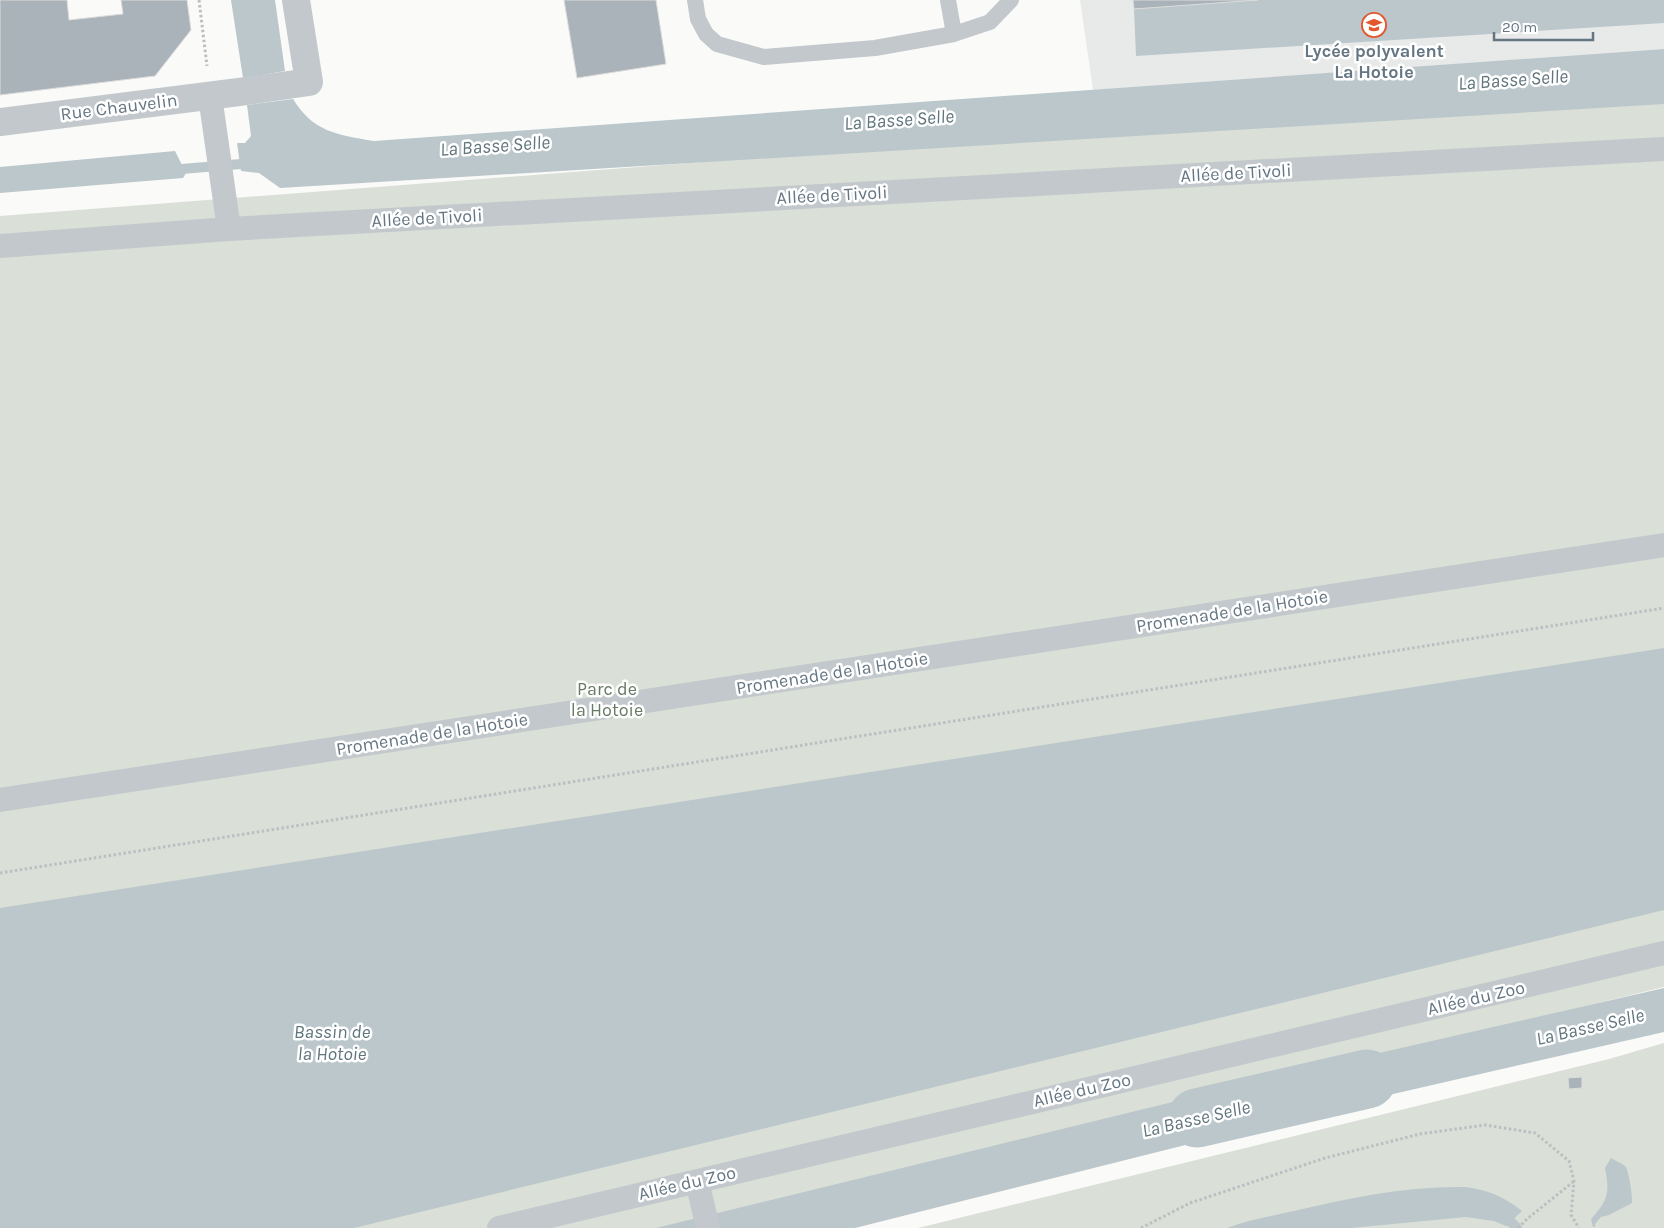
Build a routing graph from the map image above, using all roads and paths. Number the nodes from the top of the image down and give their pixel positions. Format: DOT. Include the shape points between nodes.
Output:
graph roads {
  1 [pos="199,0"];
  2 [pos="296,0"];
  3 [pos="695,0"];
  4 [pos="948,0"];
  5 [pos="1011,0"];
  6 [pos="954,34"];
  7 [pos="210,96"];
  8 [pos="0,122"];
  9 [pos="1664,149"];
  10 [pos="229,229"];
  11 [pos="0,246"];
  12 [pos="1664,545"];
  13 [pos="1664,608"];
  14 [pos="0,800"];
  15 [pos="0,873"];
  16 [pos="1664,953"];
  17 [pos="696,1181"];
  18 [pos="1574,1181"];
  19 [pos="706,1222"];
  20 [pos="500,1228"];
  21 [pos="1141,1228"];
  22 [pos="1518,1228"];
  23 [pos="1579,1228"];
  1 -- 7 [label="path"];
  2 -- 7 [label="street, Rue Chauvelin" via="309,82"];
  3 -- 6 [label="lane" via="698,19 706,34 717,44 764,57 875,48"];
  4 -- 6 [label="lane"];
  5 -- 6 [label="lane" via="990,22"];
  7 -- 8 [label="street, Rue Chauvelin"];
  7 -- 10 [label="street"];
  9 -- 10 [label="street, Allée de Tivoli"];
  10 -- 11 [label="street, Allée de Tivoli"];
  12 -- 14 [label="street, Promenade de la Hotoie"];
  13 -- 15 [label="path"];
  16 -- 17 [label="street, Allée du Zoo"];
  17 -- 19 [label="street"];
  17 -- 20 [label="street, Allée du Zoo"];
  18 -- 21 [label="path" via="1569,1161 1535,1133 1485,1125 1420,1134 1325,1158 1190,1202"];
  18 -- 22 [label="path"];
  18 -- 23 [label="path" via="1571,1215"];
}
